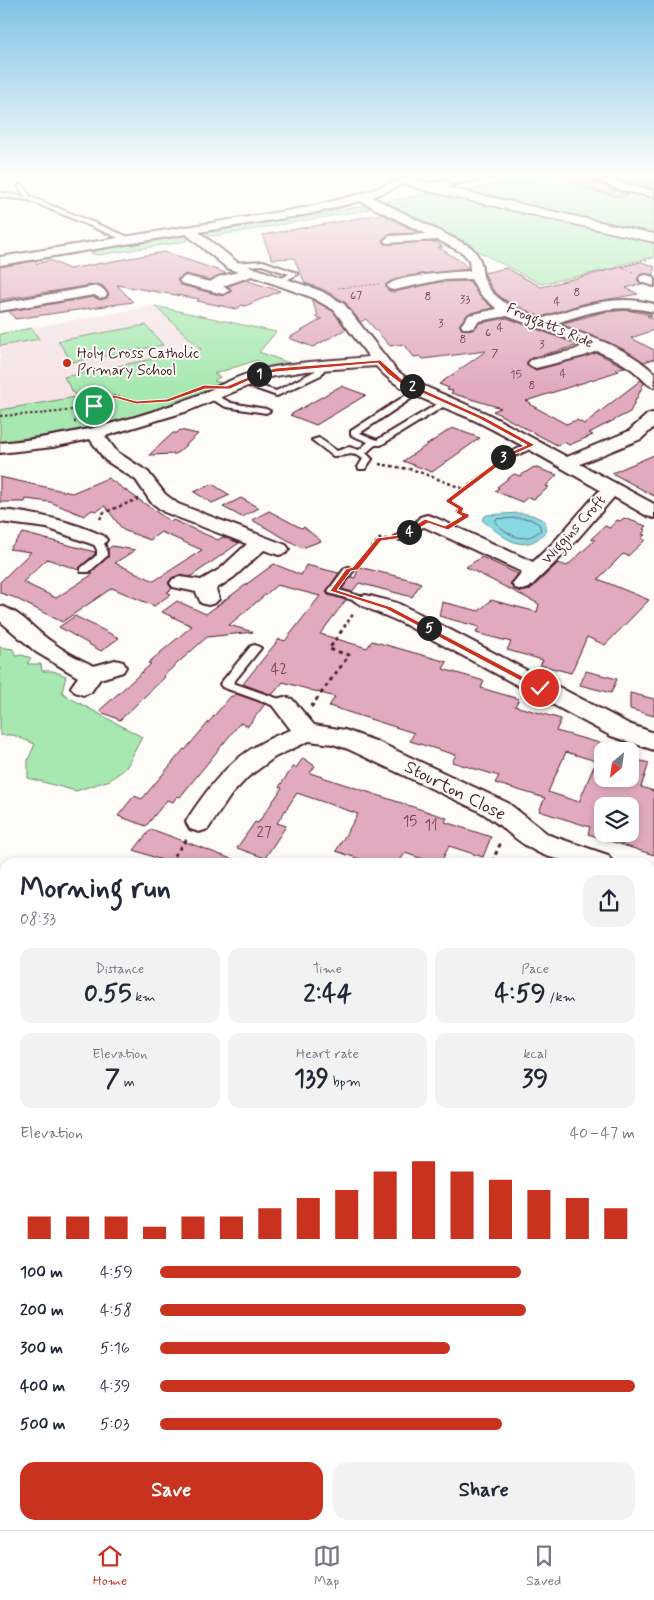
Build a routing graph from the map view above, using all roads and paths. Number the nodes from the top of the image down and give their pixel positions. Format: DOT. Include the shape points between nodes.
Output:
graph roads {
  1 [pos="95,245"];
  2 [pos="142,245"];
  3 [pos="208,245"];
  4 [pos="458,245"];
  5 [pos="0,261"];
  6 [pos="60,263"];
  7 [pos="232,265"];
  8 [pos="252,272"];
  9 [pos="476,275"];
  10 [pos="186,280"];
  11 [pos="279,282"];
  12 [pos="394,286"];
  13 [pos="308,292"];
  14 [pos="100,294"];
  15 [pos="651,303"];
  16 [pos="0,306"];
  17 [pos="509,311"];
  18 [pos="458,314"];
  19 [pos="540,324"];
  20 [pos="595,346"];
  21 [pos="380,361"];
  22 [pos="532,363"];
  23 [pos="323,365"];
  24 [pos="241,382"];
  25 [pos="654,382"];
  26 [pos="420,390"];
  27 [pos="211,396"];
  28 [pos="147,402"];
  29 [pos="447,402"];
  30 [pos="266,412"];
  31 [pos="0,416"];
  32 [pos="654,418"];
  33 [pos="94,434"];
  34 [pos="316,440"];
  35 [pos="374,441"];
  36 [pos="532,445"];
  37 [pos="0,448"];
  38 [pos="503,458"];
  39 [pos="363,461"];
  40 [pos="566,464"];
  41 [pos="611,488"];
  42 [pos="464,489"];
  43 [pos="156,494"];
  44 [pos="654,512"];
  45 [pos="0,516"];
  46 [pos="464,517"];
  47 [pos="100,518"];
  48 [pos="427,521"];
  49 [pos="446,528"];
  50 [pos="80,532"];
  51 [pos="400,537"];
  52 [pos="97,540"];
  53 [pos="85,570"];
  54 [pos="349,570"];
  55 [pos="180,583"];
  56 [pos="364,600"];
  57 [pos="0,612"];
  58 [pos="254,648"];
  59 [pos="115,667"];
  60 [pos="296,721"];
  61 [pos="654,742"];
  62 [pos="215,812"];
  63 [pos="173,858"];
  64 [pos="586,858"];
  1 -- 5 [label="street"];
  2 -- 6 [label="street"];
  3 -- 7 [label="street"];
  4 -- 9 [label="street, Froggatts Ride" via="475,259"];
  7 -- 8 [label="street"];
  7 -- 11 [label="lane" via="263,263 295,274"];
  8 -- 10 [label="street" via="222,280 218,288"];
  8 -- 11 [label="street"];
  9 -- 12 [label="street" via="440,276 412,287"];
  9 -- 17 [label="street, Froggatts Ride" via="485,292"];
  11 -- 13 [label="street"];
  12 -- 13 [label="path" via="370,284"];
  13 -- 21 [label="street" via="339,306"];
  14 -- 16 [label="street" via="97,290"];
  15 -- 19 [label="street" via="604,306"];
  17 -- 18 [label="street" via="471,322"];
  17 -- 19 [label="street, Froggatts Ride"];
  19 -- 20 [label="street, Froggatts Ride"];
  20 -- 22 [label="street" via="579,353"];
  20 -- 25 [label="street, Froggatts Ride" via="620,355"];
  21 -- 23 [label="street"];
  21 -- 26 [label="street" via="402,382"];
  23 -- 24 [label="street" via="276,370"];
  23 -- 24 [label="lane" via="318,374 277,394"];
  24 -- 27 [label="street"];
  26 -- 29 [label="street"];
  26 -- 35 [label="lane" via="354,433"];
  27 -- 30 [label="lane" via="230,405"];
  27 -- 33 [label="street"];
  28 -- 31 [label="path" via="114,396 104,403 83,409"];
  29 -- 35 [label="lane" via="378,443"];
  29 -- 36 [label="street"];
  32 -- 40 [label="street" via="635,434"];
  33 -- 37 [label="street"];
  33 -- 43 [label="street" via="111,456 142,476"];
  34 -- 39 [label="lane" via="336,454 349,450"];
  35 -- 39 [label="lane"];
  36 -- 38 [label="lane"];
  36 -- 40 [label="street"];
  38 -- 42 [label="path"];
  39 -- 42 [label="path" via="414,470"];
  40 -- 41 [label="street"];
  41 -- 44 [label="street"];
  41 -- 49 [label="street, Wiggins Croft" via="529,578"];
  42 -- 46 [label="path" via="448,501 462,509 458,512"];
  43 -- 47 [label="path" via="103,513"];
  43 -- 55 [label="street" via="171,508 270,545 227,573 206,593"];
  45 -- 50 [label="street" via="30,518"];
  46 -- 49 [label="street"];
  47 -- 50 [label="street"];
  48 -- 49 [label="street, Wiggins Croft"];
  48 -- 51 [label="lane"];
  50 -- 52 [label="street"];
  51 -- 54 [label="path" via="379,540 356,568"];
  52 -- 53 [label="lane" via="102,556"];
  54 -- 56 [label="lane" via="333,591"];
  56 -- 60 [label="path" via="329,649 349,655"];
  56 -- 61 [label="street" via="388,608 405,624 605,723"];
  57 -- 59 [label="street" via="18,623 87,682"];
  58 -- 60 [label="lane" via="226,684"];
  60 -- 62 [label="street, Stourton Close" via="278,745 230,779"];
  60 -- 64 [label="street, Stourton Close" via="369,748 499,810 540,842"];
  62 -- 63 [label="path"];
}
